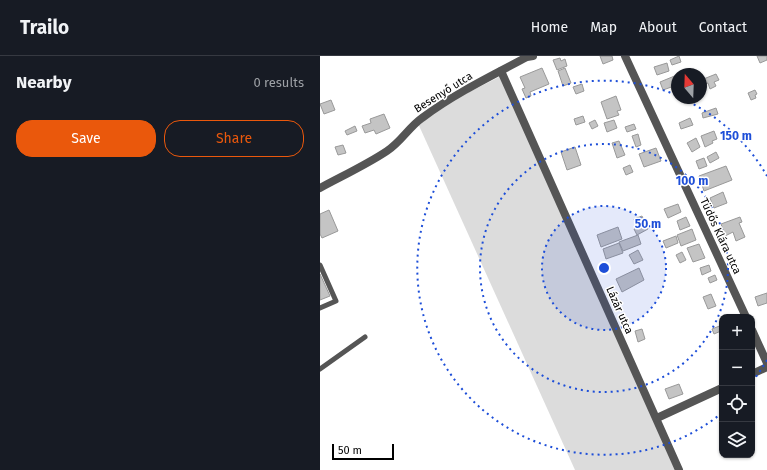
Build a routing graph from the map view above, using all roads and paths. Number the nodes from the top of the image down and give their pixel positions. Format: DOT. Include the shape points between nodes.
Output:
graph roads {
  1 [pos="529,56"];
  2 [pos="625,56"];
  3 [pos="500,71"];
  4 [pos="320,188"];
  5 [pos="320,265"];
  6 [pos="320,308"];
  7 [pos="745,314"];
  8 [pos="365,337"];
  9 [pos="755,337"];
  10 [pos="767,363"];
  11 [pos="321,367"];
  12 [pos="767,367"];
  13 [pos="755,373"];
  14 [pos="719,389"];
  15 [pos="657,418"];
  16 [pos="679,470"];
  1 -- 3 [label="street, Besenyő utca"];
  2 -- 7 [label="street, Tüdős Klára utca"];
  3 -- 4 [label="street, Besenyő utca" via="421,118 388,151"];
  3 -- 15 [label="street, Lázár utca"];
  5 -- 6 [label="lane" via="336,301"];
  8 -- 11 [label="lane"];
  9 -- 10 [label="street"];
  12 -- 13 [label="street"];
  14 -- 15 [label="street"];
  15 -- 16 [label="street, Lázár utca"];
}
